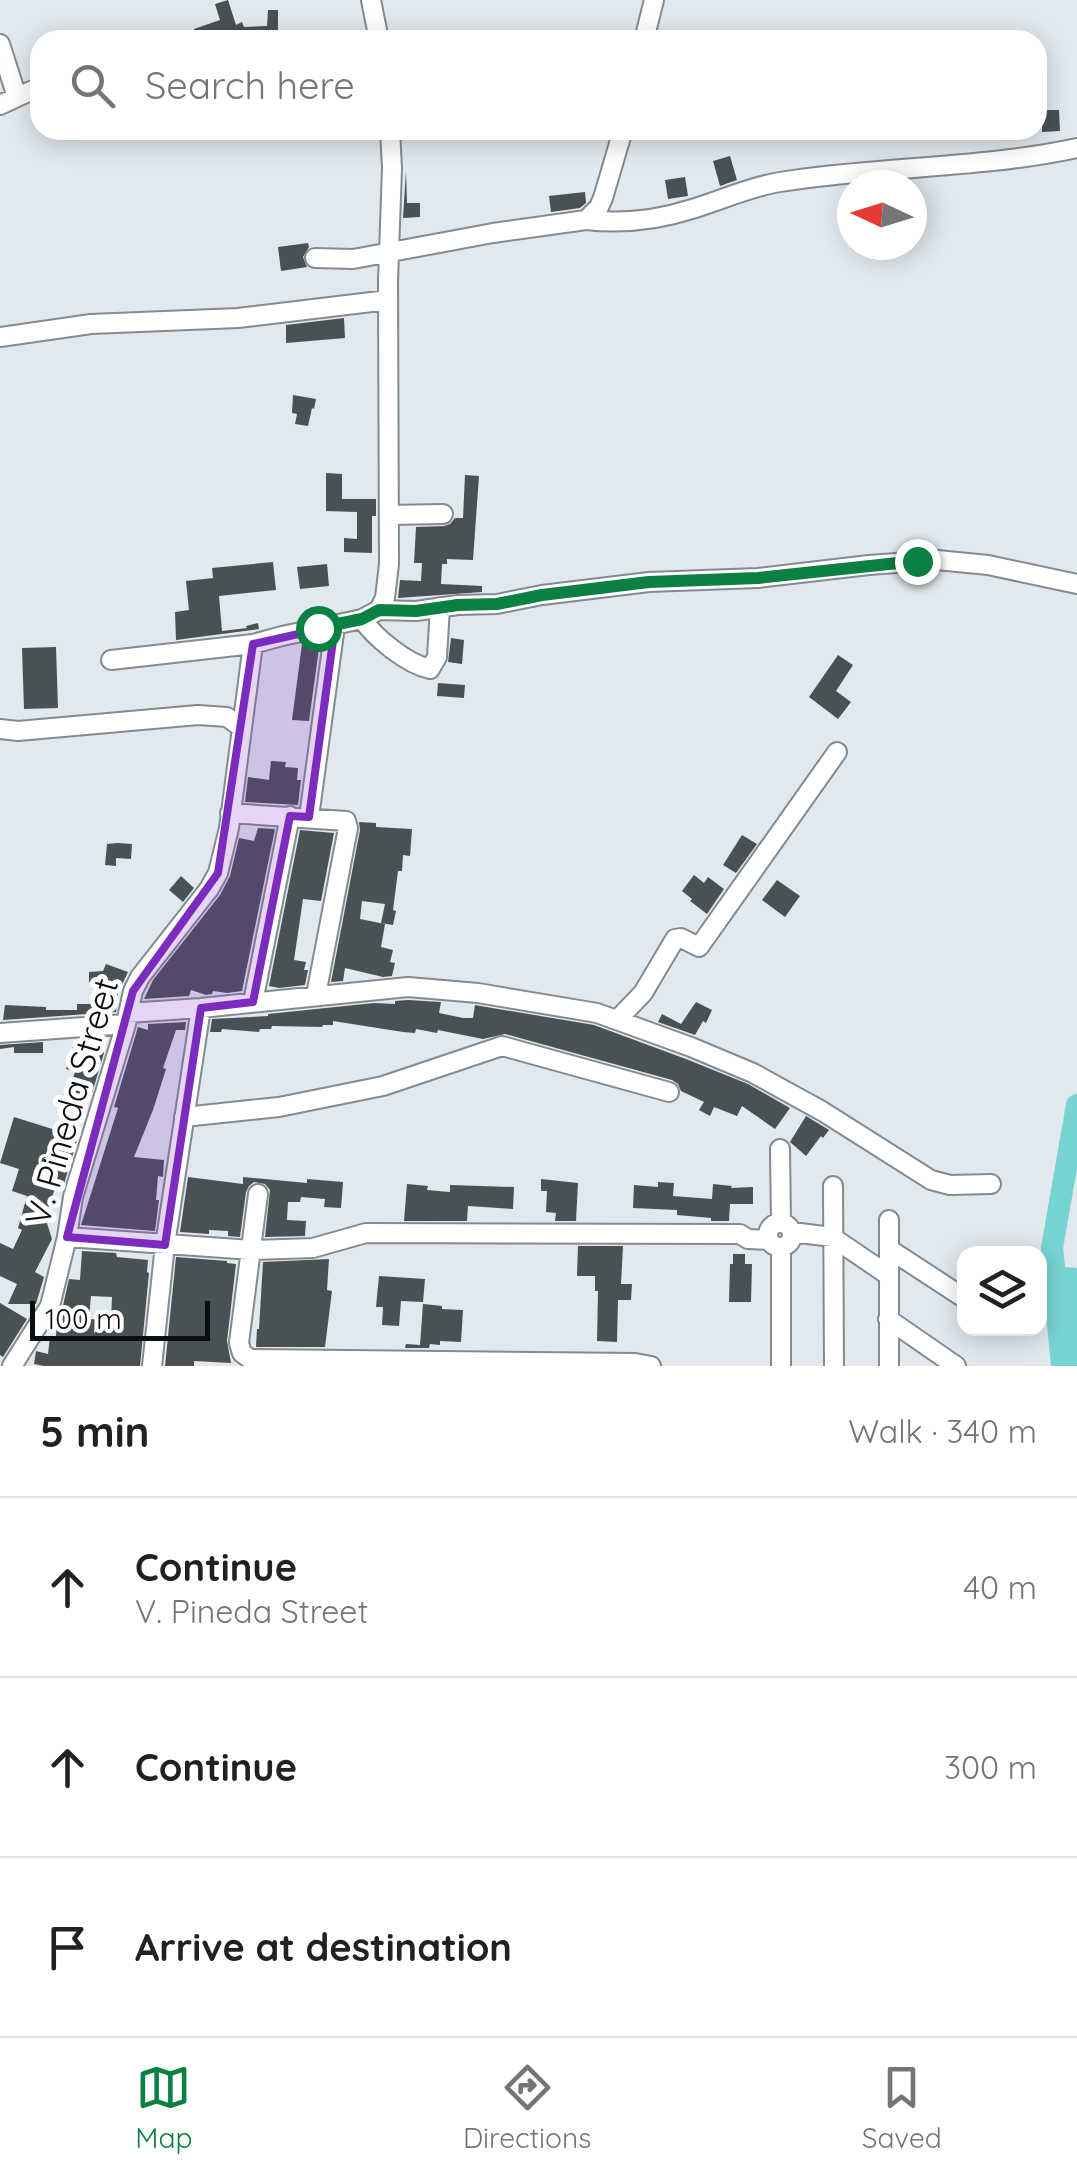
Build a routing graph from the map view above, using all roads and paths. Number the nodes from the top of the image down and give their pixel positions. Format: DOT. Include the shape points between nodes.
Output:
graph roads {
  1 [pos="372,0"];
  2 [pos="654,0"];
  3 [pos="377,30"];
  4 [pos="646,30"];
  5 [pos="0,44"];
  6 [pos="9,101"];
  7 [pos="391,140"];
  8 [pos="620,140"];
  9 [pos="1077,148"];
  10 [pos="586,220"];
  11 [pos="391,251"];
  12 [pos="314,258"];
  13 [pos="388,300"];
  14 [pos="0,337"];
  15 [pos="443,514"];
  16 [pos="389,515"];
  17 [pos="1077,584"];
  18 [pos="440,607"];
  19 [pos="370,614"];
  20 [pos="336,626"];
  21 [pos="253,644"];
  22 [pos="111,660"];
  23 [pos="242,728"];
  24 [pos="0,729"];
  25 [pos="837,752"];
  26 [pos="230,813"];
  27 [pos="300,817"];
  28 [pos="316,995"];
  29 [pos="252,1002"];
  30 [pos="201,1008"];
  31 [pos="127,1018"];
  32 [pos="618,1020"];
  33 [pos="0,1033"];
  34 [pos="669,1092"];
  35 [pos="184,1117"];
  36 [pos="780,1150"];
  37 [pos="991,1184"];
  38 [pos="832,1186"];
  39 [pos="258,1194"];
  40 [pos="889,1220"];
  41 [pos="778,1234"];
  42 [pos="66,1236"];
  43 [pos="832,1237"];
  44 [pos="165,1246"];
  45 [pos="889,1249"];
  46 [pos="252,1250"];
  47 [pos="888,1275"];
  48 [pos="957,1293"];
  49 [pos="888,1319"];
  50 [pos="12,1366"];
  51 [pos="152,1366"];
  52 [pos="651,1366"];
  53 [pos="781,1366"];
  54 [pos="834,1366"];
  55 [pos="889,1366"];
  56 [pos="956,1366"];
  1 -- 3 [label="street"];
  2 -- 4 [label="street"];
  5 -- 6 [label="street"];
  7 -- 11 [label="street"];
  8 -- 10 [label="street" via="603,198"];
  9 -- 10 [label="street" via="799,179 667,216"];
  10 -- 11 [label="street"];
  11 -- 12 [label="street"];
  11 -- 13 [label="street"];
  13 -- 14 [label="street"];
  13 -- 16 [label="street"];
  15 -- 16 [label="street"];
  16 -- 19 [label="street" via="388,584"];
  17 -- 18 [label="street" via="937,560 649,582"];
  18 -- 19 [label="street"];
  18 -- 19 [label="street" via="430,669 382,641"];
  19 -- 20 [label="street"];
  20 -- 21 [label="street"];
  20 -- 27 [label="street"];
  21 -- 22 [label="street"];
  21 -- 23 [label="street, V. Pineda Street"];
  23 -- 24 [label="street" via="227,717 198,715"];
  23 -- 26 [label="street, V. Pineda Street"];
  25 -- 32 [label="street" via="700,946 675,939 643,994"];
  26 -- 27 [label="street"];
  26 -- 31 [label="street, V. Pineda Street" via="210,889 140,977"];
  27 -- 28 [label="street" via="346,821 348,828"];
  27 -- 29 [label="street"];
  28 -- 29 [label="street"];
  28 -- 32 [label="street" via="427,988"];
  29 -- 30 [label="street"];
  30 -- 31 [label="street"];
  30 -- 35 [label="street"];
  31 -- 33 [label="street"];
  31 -- 42 [label="street, V. Pineda Street"];
  32 -- 37 [label="street" via="784,1089 931,1180"];
  34 -- 35 [label="street" via="502,1046 383,1086"];
  35 -- 44 [label="street"];
  36 -- 41 [label="street"];
  38 -- 43 [label="street"];
  39 -- 46 [label="street"];
  40 -- 45 [label="street"];
  41 -- 43 [label="street"];
  41 -- 46 [label="street" via="366,1232 312,1248"];
  41 -- 53 [label="street"];
  42 -- 44 [label="street"];
  42 -- 50 [label="street, V. Pineda Street" via="50,1306"];
  43 -- 47 [label="street"];
  43 -- 54 [label="street"];
  44 -- 46 [label="street"];
  44 -- 51 [label="street"];
  45 -- 47 [label="street"];
  45 -- 48 [label="street"];
  46 -- 52 [label="street" via="239,1343 250,1359"];
  47 -- 49 [label="street"];
  49 -- 55 [label="street"];
  49 -- 56 [label="street"];
}
